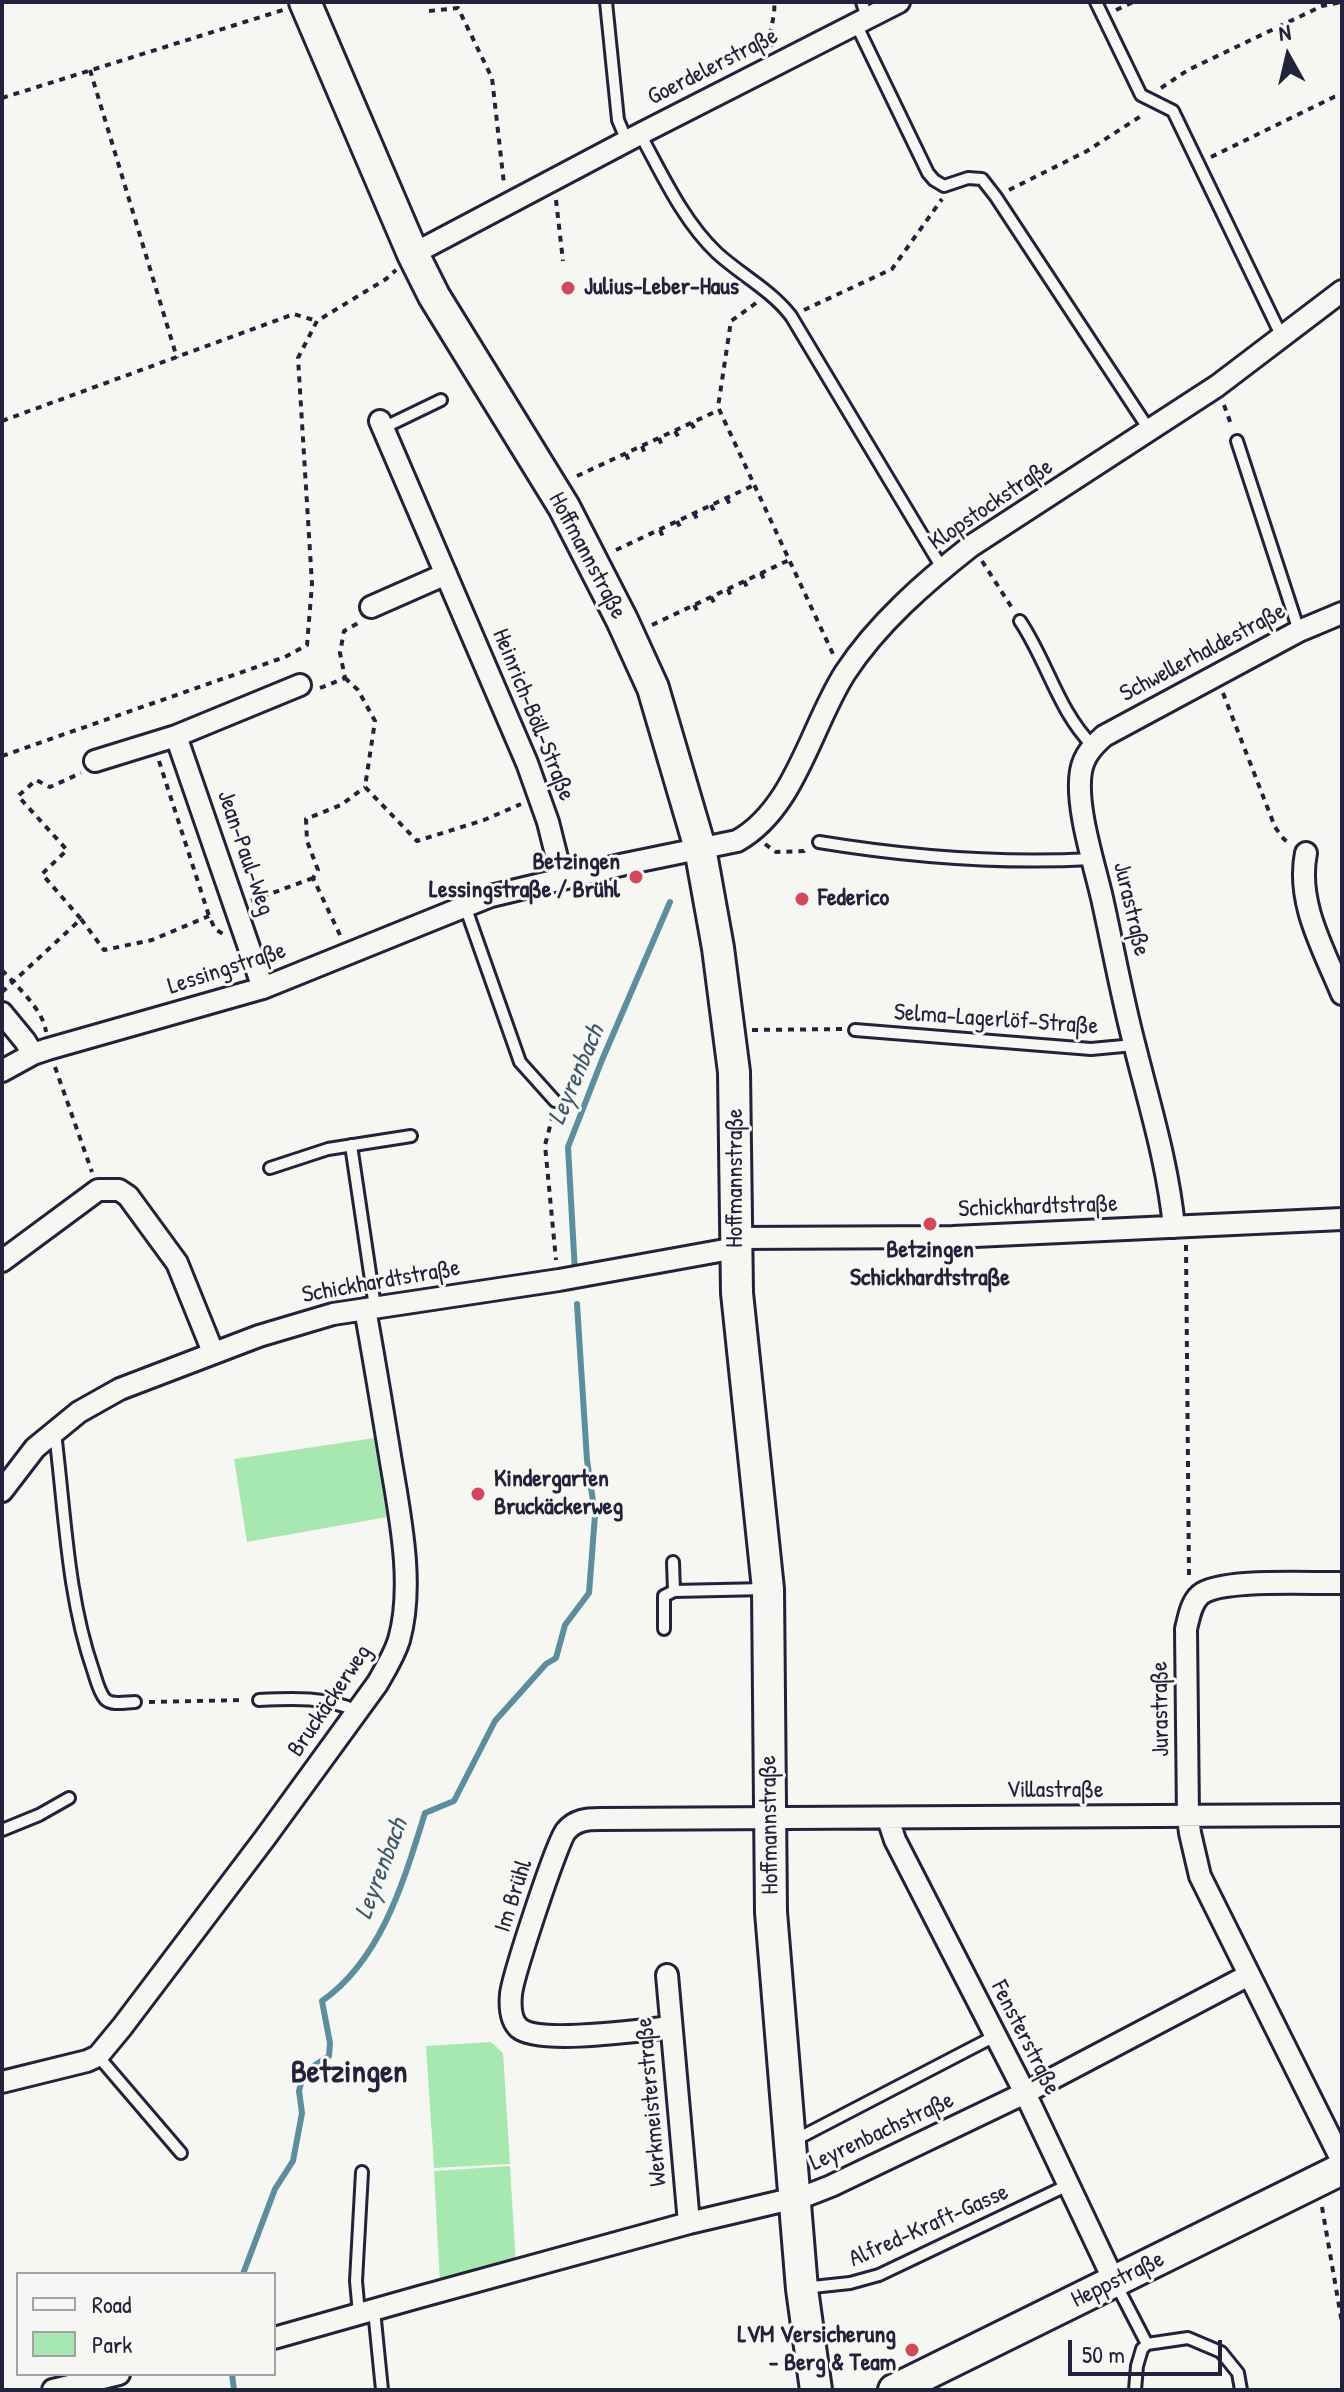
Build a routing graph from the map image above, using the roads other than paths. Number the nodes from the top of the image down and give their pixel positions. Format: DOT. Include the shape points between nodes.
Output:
graph roads {
  1 [pos="305,2"];
  2 [pos="606,2"];
  3 [pos="899,2"];
  4 [pos="1096,2"];
  5 [pos="862,15"];
  6 [pos="633,138"];
  7 [pos="413,254"];
  8 [pos="1342,291"];
  9 [pos="1282,337"];
  10 [pos="441,400"];
  11 [pos="381,424"];
  12 [pos="1150,431"];
  13 [pos="1237,441"];
  14 [pos="942,568"];
  15 [pos="446,574"];
  16 [pos="371,607"];
  17 [pos="1342,613"];
  18 [pos="1020,621"];
  19 [pos="1299,631"];
  20 [pos="300,685"];
  21 [pos="176,736"];
  22 [pos="1093,746"];
  23 [pos="95,761"];
  24 [pos="819,842"];
  25 [pos="700,848"];
  26 [pos="1306,853"];
  27 [pos="1093,859"];
  28 [pos="562,878"];
  29 [pos="465,906"];
  30 [pos="263,988"];
  31 [pos="1342,994"];
  32 [pos="2,1013"];
  33 [pos="855,1030"];
  34 [pos="1134,1045"];
  35 [pos="40,1052"];
  36 [pos="2,1071"];
  37 [pos="555,1101"];
  38 [pos="411,1136"];
  39 [pos="351,1145"];
  40 [pos="270,1168"];
  41 [pos="1342,1219"];
  42 [pos="1180,1227"];
  43 [pos="736,1243"];
  44 [pos="2,1261"];
  45 [pos="370,1308"];
  46 [pos="213,1352"];
  47 [pos="55,1431"];
  48 [pos="2,1491"];
  49 [pos="673,1562"];
  50 [pos="1342,1583"];
  51 [pos="768,1589"];
  52 [pos="674,1591"];
  53 [pos="664,1629"];
  54 [pos="259,1700"];
  55 [pos="135,1702"];
  56 [pos="358,1711"];
  57 [pos="69,1798"];
  58 [pos="1342,1815"];
  59 [pos="1188,1817"];
  60 [pos="768,1819"];
  61 [pos="888,1819"];
  62 [pos="2,1830"];
  63 [pos="667,1975"];
  64 [pos="1249,1975"];
  65 [pos="671,2027"];
  66 [pos="995,2036"];
  67 [pos="98,2056"];
  68 [pos="2,2082"];
  69 [pos="1025,2093"];
  70 [pos="790,2143"];
  71 [pos="181,2153"];
  72 [pos="1342,2161"];
  73 [pos="362,2172"];
  74 [pos="1330,2174"];
  75 [pos="1068,2185"];
  76 [pos="794,2197"];
  77 [pos="689,2223"];
  78 [pos="1115,2283"];
  79 [pos="802,2289"];
  80 [pos="366,2312"];
  81 [pos="276,2337"];
  82 [pos="1147,2344"];
  83 [pos="107,2376"];
  84 [pos="57,2384"];
  85 [pos="382,2390"];
  86 [pos="816,2390"];
  87 [pos="894,2390"];
  88 [pos="1135,2390"];
  89 [pos="1241,2390"];
  1 -- 7 [label="street, Hoffmannstraße"];
  2 -- 6 [label="lane, Goerdelerstraße" via="618,120"];
  3 -- 5 [label="street, Goerdelerstraße"];
  4 -- 9 [label="lane" via="1141,95 1173,111"];
  5 -- 6 [label="street, Goerdelerstraße"];
  5 -- 12 [label="lane" via="928,173 944,186 982,179"];
  6 -- 7 [label="street, Goerdelerstraße"];
  6 -- 14 [label="lane" via="703,238 791,316"];
  7 -- 25 [label="street, Hoffmannstraße" via="564,507 622,620 653,688"];
  8 -- 9 [label="street, Klopstockstraße"];
  9 -- 12 [label="street, Klopstockstraße"];
  10 -- 11 [label="lane"];
  11 -- 15 [label="street, Heinrich-Böll-Straße"];
  12 -- 14 [label="street, Klopstockstraße"];
  13 -- 19 [label="lane"];
  14 -- 25 [label="street, Klopstockstraße" via="877,632 846,672 781,799 750,834"];
  15 -- 16 [label="street"];
  15 -- 28 [label="street, Heinrich-Böll-Straße" via="540,796"];
  17 -- 19 [label="street, Schwellerhaldestraße"];
  18 -- 22 [label="lane" via="1069,717"];
  19 -- 22 [label="street, Schwellerhaldestraße"];
  20 -- 21 [label="street"];
  21 -- 23 [label="street"];
  21 -- 30 [label="street, Jean-Paul-Weg"];
  22 -- 27 [label="street, Jurastraße" via="1085,757 1080,788"];
  24 -- 27 [label="lane" via="922,856"];
  25 -- 28 [label="street, Lessingstraße"];
  25 -- 43 [label="street, Hoffmannstraße" via="730,1030"];
  26 -- 31 [label="street" via="1308,909"];
  27 -- 34 [label="street, Jurastraße"];
  28 -- 29 [label="street, Lessingstraße"];
  29 -- 30 [label="street, Lessingstraße"];
  29 -- 37 [label="lane" via="520,1062"];
  30 -- 35 [label="street, Lessingstraße"];
  32 -- 35 [label="street"];
  33 -- 34 [label="lane, Selma-Lagerlöf-Straße" via="1091,1049"];
  34 -- 42 [label="street, Jurastraße"];
  35 -- 36 [label="street, Lessingstraße"];
  38 -- 39 [label="lane"];
  39 -- 40 [label="lane"];
  39 -- 45 [label="lane"];
  41 -- 42 [label="street, Schickhardtstraße"];
  42 -- 43 [label="street, Schickhardtstraße"];
  43 -- 45 [label="street, Schickhardtstraße" via="559,1280"];
  43 -- 51 [label="street, Hoffmannstraße"];
  44 -- 46 [label="street" via="98,1190 119,1190 177,1263"];
  45 -- 46 [label="street, Schickhardtstraße" via="298,1323"];
  45 -- 56 [label="street, Bruckäckerweg" via="405,1589 399,1640"];
  46 -- 47 [label="street, Schickhardtstraße" via="120,1389"];
  47 -- 48 [label="street, Schickhardtstraße"];
  47 -- 55 [label="lane" via="82,1637 106,1700"];
  49 -- 52 [label="lane"];
  50 -- 59 [label="street, Jurastraße" via="1237,1585 1211,1588 1198,1597 1186,1629"];
  51 -- 52 [label="lane"];
  51 -- 60 [label="street, Hoffmannstraße"];
  52 -- 53 [label="lane" via="664,1596"];
  54 -- 56 [label="lane" via="322,1699"];
  56 -- 67 [label="street, Bruckäckerweg"];
  57 -- 62 [label="lane"];
  58 -- 59 [label="street, Villastraße"];
  59 -- 61 [label="street, Villastraße"];
  59 -- 64 [label="street, Jurastraße" via="1200,1876"];
  60 -- 61 [label="street, Villastraße"];
  60 -- 65 [label="street, Im Brühl" via="587,1819 562,1836 511,1990 516,2026 550,2036"];
  60 -- 70 [label="street, Hoffmannstraße"];
  61 -- 66 [label="street, Fensterstraße" via="916,1885"];
  63 -- 65 [label="street, Werkmeisterstraße"];
  64 -- 69 [label="street, Leyrenbachstraße"];
  64 -- 72 [label="street, Jurastraße"];
  65 -- 77 [label="street, Werkmeisterstraße"];
  66 -- 69 [label="street, Fensterstraße"];
  66 -- 70 [label="lane"];
  67 -- 68 [label="street"];
  67 -- 71 [label="lane"];
  69 -- 75 [label="street, Fensterstraße"];
  69 -- 76 [label="street, Leyrenbachstraße" via="831,2186"];
  70 -- 76 [label="street, Hoffmannstraße"];
  73 -- 80 [label="lane" via="356,2281"];
  74 -- 78 [label="street, Heppstraße"];
  75 -- 78 [label="street, Fensterstraße"];
  75 -- 79 [label="lane, Alfred-Kraft-Gasse" via="879,2275"];
  76 -- 77 [label="street, Leyrenbachstraße"];
  76 -- 79 [label="street, Hoffmannstraße"];
  77 -- 80 [label="street, Leyrenbachstraße"];
  78 -- 82 [label="lane"];
  78 -- 87 [label="street, Heppstraße"];
  79 -- 86 [label="street, Hoffmannstraße"];
  80 -- 81 [label="street, Leyrenbachstraße"];
  80 -- 85 [label="lane"];
  82 -- 88 [label="lane" via="1137,2366"];
  82 -- 89 [label="lane" via="1188,2338 1221,2352 1238,2373"];
  83 -- 84 [label="street"];
}
